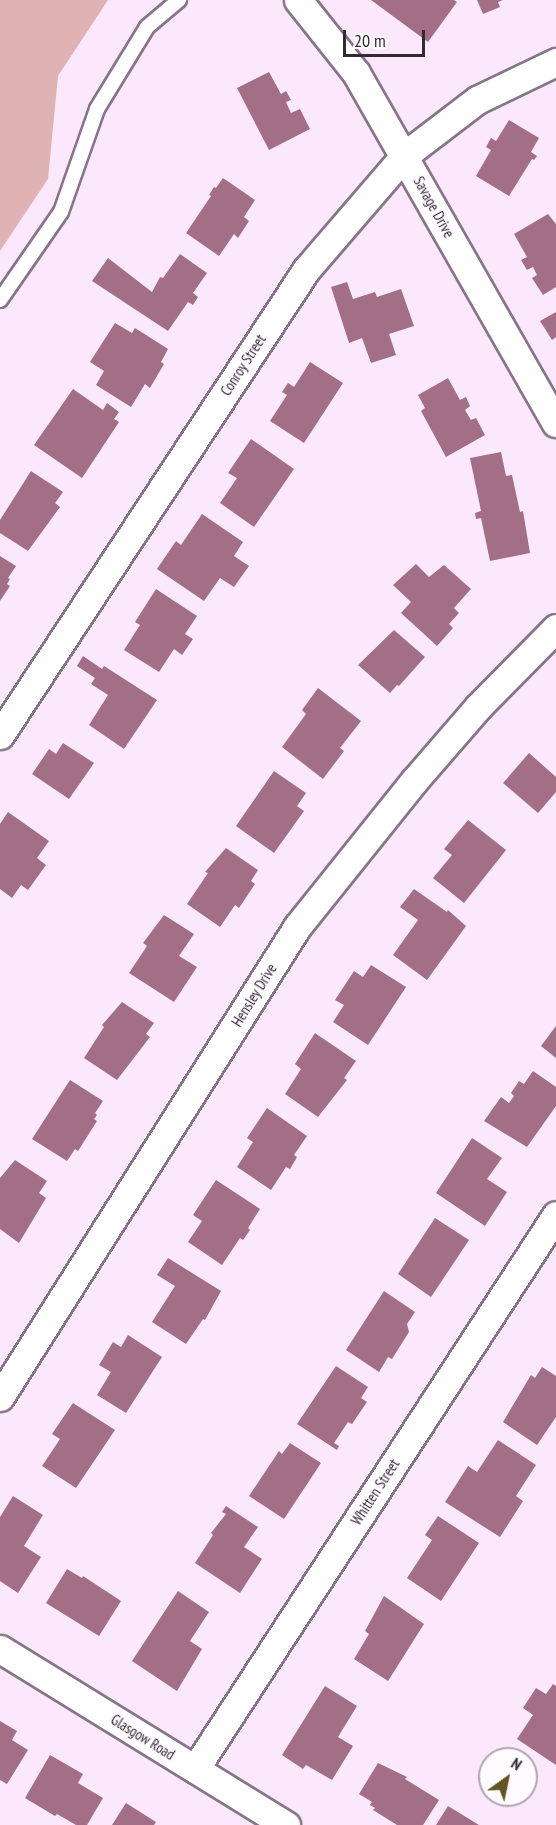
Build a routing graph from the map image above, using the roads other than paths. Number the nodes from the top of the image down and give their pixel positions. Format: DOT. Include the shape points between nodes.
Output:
graph roads {
  1 [pos="179,0"];
  2 [pos="298,0"];
  3 [pos="556,62"];
  4 [pos="405,155"];
  5 [pos="0,300"];
  6 [pos="556,423"];
  7 [pos="556,628"];
  8 [pos="0,735"];
  9 [pos="556,1215"];
  10 [pos="0,1397"];
  11 [pos="0,1649"];
  12 [pos="195,1769"];
  13 [pos="286,1825"];
  1 -- 5 [label="lane" via="147,27 97,109 61,212"];
  2 -- 4 [label="street, Savage Drive" via="356,73"];
  3 -- 4 [label="street, Conroy Street" via="477,100"];
  4 -- 6 [label="street, Savage Drive"];
  4 -- 8 [label="street, Conroy Street" via="306,270"];
  7 -- 10 [label="street, Hensley Drive" via="421,772 297,927"];
  9 -- 12 [label="street, Whitten Street"];
  11 -- 12 [label="street, Glasgow Road"];
  12 -- 13 [label="street, Glasgow Road"];
}
